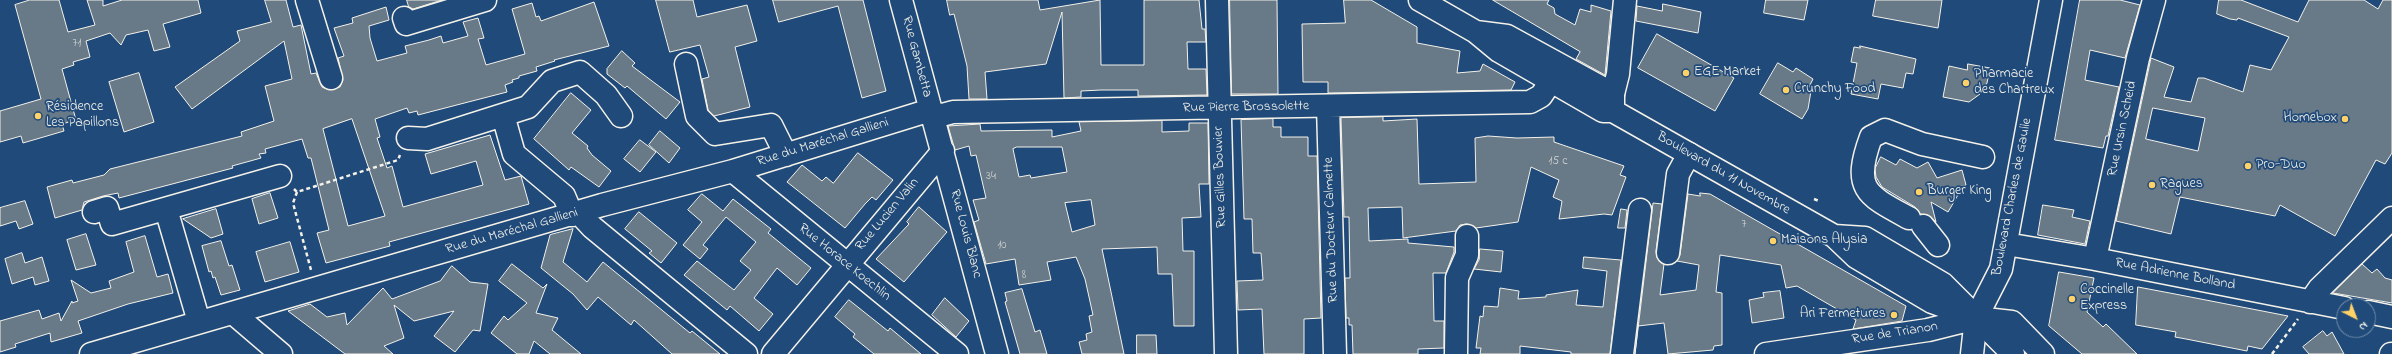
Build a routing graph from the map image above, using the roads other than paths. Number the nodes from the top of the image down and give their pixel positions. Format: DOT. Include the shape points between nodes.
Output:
graph roads {
  1 [pos="307,0"];
  2 [pos="485,0"];
  3 [pos="901,0"];
  4 [pos="1217,0"];
  5 [pos="1420,0"];
  6 [pos="1625,0"];
  7 [pos="2051,0"];
  8 [pos="2154,0"];
  9 [pos="404,18"];
  10 [pos="1476,32"];
  11 [pos="686,64"];
  12 [pos="331,78"];
  13 [pos="1551,81"];
  14 [pos="1613,103"];
  15 [pos="1328,106"];
  16 [pos="1219,108"];
  17 [pos="932,114"];
  18 [pos="503,115"];
  19 [pos="621,116"];
  20 [pos="408,138"];
  21 [pos="943,151"];
  22 [pos="1689,154"];
  23 [pos="786,155"];
  24 [pos="1983,157"];
  25 [pos="733,171"];
  26 [pos="280,176"];
  27 [pos="166,209"];
  28 [pos="1640,210"];
  29 [pos="94,212"];
  30 [pos="576,214"];
  31 [pos="2392,218"];
  32 [pos="1467,236"];
  33 [pos="2006,244"];
  34 [pos="1938,245"];
  35 [pos="1668,253"];
  36 [pos="2095,259"];
  37 [pos="846,265"];
  38 [pos="2310,302"];
  39 [pos="2336,307"];
  40 [pos="233,313"];
  41 [pos="2376,314"];
  42 [pos="2392,317"];
  43 [pos="1976,318"];
  44 [pos="199,322"];
  45 [pos="2007,349"];
  46 [pos="91,354"];
  47 [pos="281,354"];
  48 [pos="746,354"];
  49 [pos="773,354"];
  50 [pos="957,354"];
  51 [pos="997,354"];
  52 [pos="1226,354"];
  53 [pos="1335,354"];
  54 [pos="1456,354"];
  55 [pos="1622,354"];
  56 [pos="1766,354"];
  57 [pos="1972,354"];
  58 [pos="2043,354"];
  1 -- 12 [label="street"];
  2 -- 9 [label="street" via="406,24"];
  3 -- 17 [label="street, Rue Gambetta"];
  4 -- 16 [label="street, Rue Gilles Bouvier"];
  5 -- 10 [label="street, Boulevard du 11 Novembre"];
  6 -- 14 [label="street"];
  7 -- 33 [label="street, Boulevard Charles de Gaulle"];
  8 -- 36 [label="street, Rue Ursin Scheid" via="2138,58"];
  10 -- 13 [label="street, Boulevard du 11 Novembre" via="1499,51"];
  10 -- 14 [label="street, Boulevard du 11 Novembre" via="1507,36"];
  11 -- 23 [label="street" via="697,116 715,134 771,125"];
  13 -- 14 [label="street, Boulevard du 11 Novembre" via="1603,111"];
  13 -- 15 [label="street, Rue Pierre Brossolette" via="1541,96 1530,102"];
  14 -- 22 [label="street, Boulevard du 11 Novembre"];
  15 -- 16 [label="street, Rue Pierre Brossolette"];
  15 -- 53 [label="street, Rue du Docteur Calmette"];
  16 -- 17 [label="street, Rue Pierre Brossolette"];
  16 -- 52 [label="street, Rue Gilles Bouvier"];
  17 -- 21 [label="street, Rue Louis Blanc"];
  17 -- 23 [label="street, Rue du Maréchal Gallieni" via="916,114"];
  18 -- 19 [label="street" via="528,107 552,81 580,72 606,95"];
  18 -- 20 [label="street" via="427,139"];
  18 -- 30 [label="street" via="514,154 564,196"];
  21 -- 37 [label="street, Rue Lucien Valin"];
  21 -- 51 [label="street, Rue Louis Blanc"];
  22 -- 35 [label="street" via="1678,174"];
  22 -- 43 [label="street, Boulevard du 11 Novembre" via="1834,236 1856,257 1927,300"];
  23 -- 25 [label="street, Rue du Maréchal Gallieni"];
  24 -- 34 [label="street" via="1922,144 1885,130 1871,137 1862,175 1866,190 1878,201 1916,222"];
  25 -- 30 [label="street, Rue du Maréchal Gallieni"];
  25 -- 37 [label="street, Rue Horace Koechlin"];
  26 -- 27 [label="street"];
  27 -- 29 [label="street" via="112,224 107,208"];
  27 -- 44 [label="street"];
  28 -- 55 [label="street"];
  30 -- 40 [label="street, Rue du Maréchal Gallieni"];
  30 -- 48 [label="street"];
  31 -- 38 [label="street" via="2319,289"];
  32 -- 54 [label="street" via="1466,255 1457,278"];
  33 -- 36 [label="street, Rue Adrienne Bolland"];
  33 -- 43 [label="street, Boulevard Charles de Gaulle" via="2000,276"];
  36 -- 38 [label="street, Rue Adrienne Bolland"];
  37 -- 49 [label="street, Rue Lucien Valin"];
  37 -- 50 [label="street, Rue Horace Koechlin"];
  38 -- 39 [label="street, Rue Adrienne Bolland"];
  40 -- 44 [label="street, Rue du Maréchal Gallieni"];
  40 -- 47 [label="street"];
  41 -- 42 [label="street"];
  43 -- 45 [label="street, Boulevard du 11 Novembre"];
  43 -- 56 [label="street, Rue de Trianon" via="1928,330"];
  43 -- 57 [label="street"];
  43 -- 58 [label="street, Boulevard du 11 Novembre" via="2012,322"];
  44 -- 46 [label="street, Rue du Maréchal Gallieni"];
}
